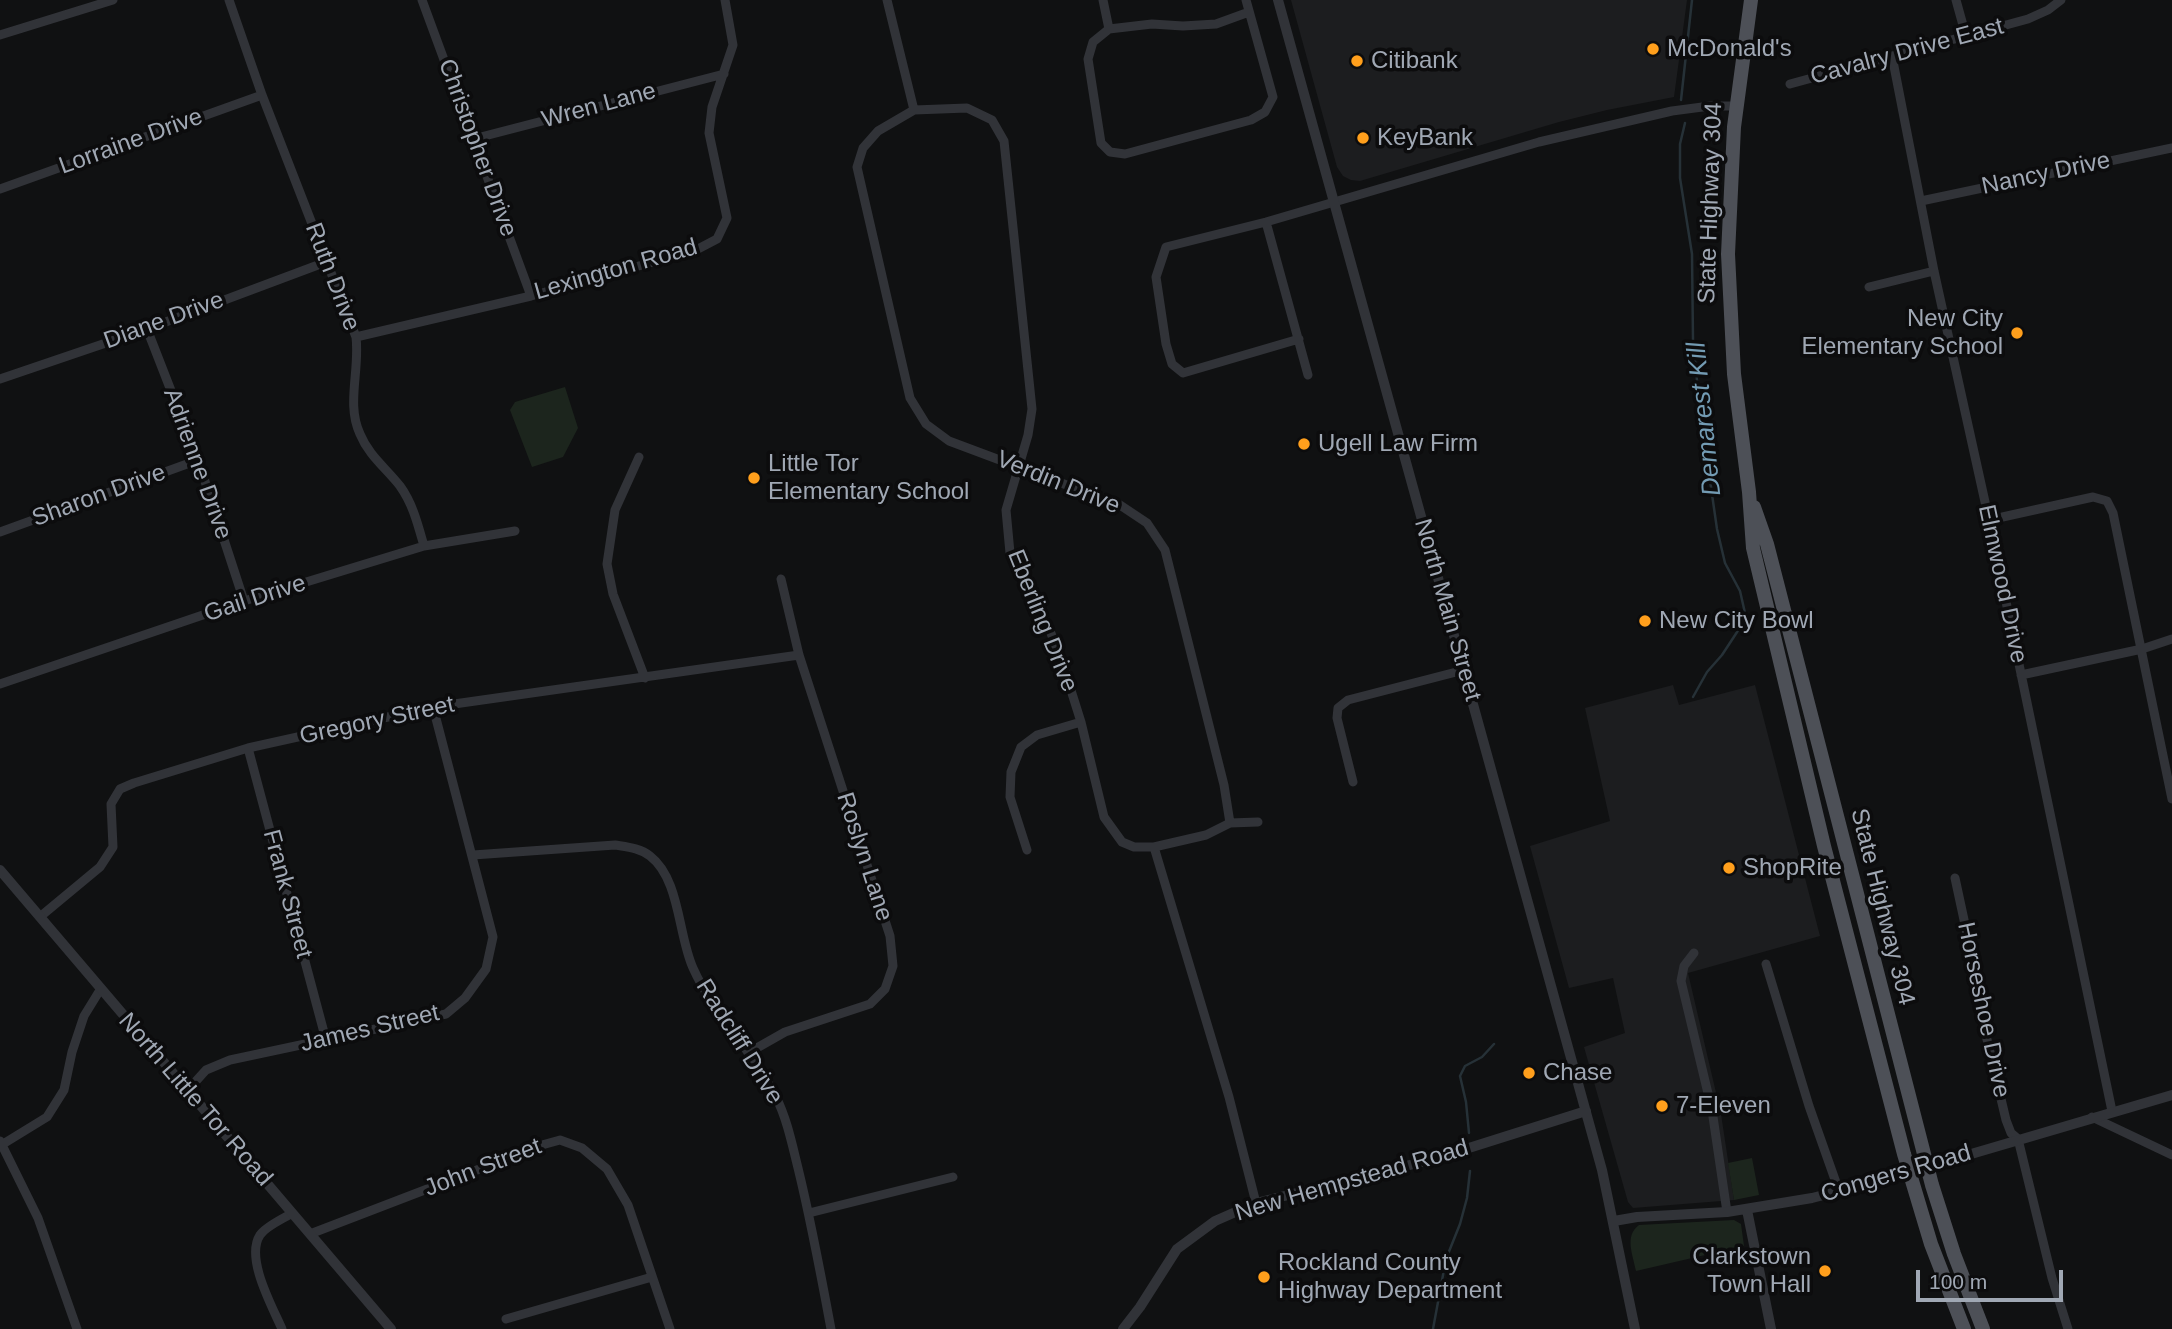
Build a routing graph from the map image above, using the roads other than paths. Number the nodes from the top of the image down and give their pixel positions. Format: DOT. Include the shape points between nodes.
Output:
graph roads {
  1 [pos="113,0"];
  2 [pos="229,0"];
  3 [pos="435,0"];
  4 [pos="724,0"];
  5 [pos="887,0"];
  6 [pos="1103,0"];
  7 [pos="1246,0"];
  8 [pos="1278,0"];
  9 [pos="1751,0"];
  10 [pos="1956,0"];
  11 [pos="2061,0"];
  12 [pos="423,1"];
  13 [pos="1249,12"];
  14 [pos="1109,29"];
  15 [pos="0,35"];
  16 [pos="1966,36"];
  17 [pos="1892,56"];
  18 [pos="724,74"];
  19 [pos="1790,84"];
  20 [pos="262,94"];
  21 [pos="1736,106"];
  22 [pos="914,110"];
  23 [pos="473,139"];
  24 [pos="2172,148"];
  25 [pos="0,189"];
  26 [pos="1334,201"];
  27 [pos="1921,201"];
  28 [pos="1266,222"];
  29 [pos="326,262"];
  30 [pos="1934,271"];
  31 [pos="1869,287"];
  32 [pos="531,296"];
  33 [pos="147,328"];
  34 [pos="356,337"];
  35 [pos="1299,339"];
  36 [pos="1308,375"];
  37 [pos="0,379"];
  38 [pos="639,457"];
  39 [pos="198,460"];
  40 [pos="1020,467"];
  41 [pos="1749,492"];
  42 [pos="1989,520"];
  43 [pos="515,531"];
  44 [pos="0,532"];
  45 [pos="424,546"];
  46 [pos="781,579"];
  47 [pos="244,601"];
  48 [pos="2172,639"];
  49 [pos="2142,649"];
  50 [pos="799,655"];
  51 [pos="1464,670"];
  52 [pos="2021,675"];
  53 [pos="645,678"];
  54 [pos="0,684"];
  55 [pos="433,707"];
  56 [pos="1081,722"];
  57 [pos="248,748"];
  58 [pos="1353,782"];
  59 [pos="2172,799"];
  60 [pos="1258,822"];
  61 [pos="1230,823"];
  62 [pos="1154,848"];
  63 [pos="1027,850"];
  64 [pos="473,855"];
  65 [pos="0,870"];
  66 [pos="1955,878"];
  67 [pos="41,916"];
  68 [pos="1694,953"];
  69 [pos="1766,964"];
  70 [pos="100,990"];
  71 [pos="326,1040"];
  72 [pos="748,1053"];
  73 [pos="187,1091"];
  74 [pos="2172,1096"];
  75 [pos="1586,1111"];
  76 [pos="2112,1111"];
  77 [pos="2092,1117"];
  78 [pos="2018,1139"];
  79 [pos="1,1142"];
  80 [pos="2172,1155"];
  81 [pos="1926,1166"];
  82 [pos="1909,1172"];
  83 [pos="953,1177"];
  84 [pos="1839,1191"];
  85 [pos="1256,1203"];
  86 [pos="1747,1210"];
  87 [pos="1727,1212"];
  88 [pos="292,1213"];
  89 [pos="809,1213"];
  90 [pos="1614,1221"];
  91 [pos="310,1234"];
  92 [pos="652,1277"];
  93 [pos="506,1319"];
  94 [pos="77,1329"];
  95 [pos="282,1329"];
  96 [pos="391,1329"];
  97 [pos="670,1329"];
  98 [pos="831,1329"];
  99 [pos="1123,1329"];
  100 [pos="1635,1329"];
  101 [pos="1771,1329"];
  102 [pos="1964,1329"];
  103 [pos="1983,1329"];
  104 [pos="2068,1329"];
  1 -- 15 [label="street"];
  2 -- 20 [label="street, Ruth Drive"];
  3 -- 12 [label="street"];
  4 -- 18 [label="street, Lexington Road" via="733,46"];
  5 -- 22 [label="street"];
  6 -- 14 [label="street"];
  7 -- 13 [label="street"];
  8 -- 26 [label="street, North Main Street"];
  9 -- 21 [label="main road, State Highway 304"];
  10 -- 16 [label="street"];
  11 -- 16 [label="street, Cavalry Drive East" via="2028,19"];
  12 -- 23 [label="street, Christopher Drive"];
  13 -- 14 [label="street" via="1216,24"];
  13 -- 14 [label="street" via="1272,97 1265,112 1251,120 1125,154 1110,152 1101,143 1088,59 1093,42"];
  16 -- 17 [label="street, Cavalry Drive East"];
  17 -- 19 [label="street, Cavalry Drive East"];
  17 -- 27 [label="street, Elmwood Drive"];
  18 -- 23 [label="street, Wren Lane"];
  18 -- 32 [label="street, Lexington Road" via="709,133 727,218 717,239 696,250"];
  20 -- 25 [label="street, Lorraine Drive"];
  20 -- 29 [label="street, Ruth Drive"];
  21 -- 26 [label="street" via="1672,111 1539,142"];
  21 -- 41 [label="main road, State Highway 304" via="1729,290"];
  22 -- 40 [label="street, Eberling Drive" via="967,108 992,120 1004,141 1032,409"];
  22 -- 40 [label="street, Verdin Drive" via="878,131 863,148 857,167 910,398 926,424 949,441"];
  23 -- 32 [label="street, Christopher Drive"];
  24 -- 27 [label="street, Nancy Drive"];
  26 -- 28 [label="street"];
  26 -- 51 [label="street, North Main Street"];
  27 -- 30 [label="street, Elmwood Drive"];
  28 -- 35 [label="street"];
  28 -- 35 [label="street" via="1166,247 1156,277 1166,344 1172,364 1183,373"];
  29 -- 33 [label="street, Diane Drive"];
  29 -- 34 [label="street, Ruth Drive"];
  30 -- 31 [label="street"];
  30 -- 42 [label="street, Elmwood Drive"];
  32 -- 34 [label="street, Lexington Road"];
  33 -- 37 [label="street, Diane Drive"];
  33 -- 39 [label="street, Adrienne Drive"];
  34 -- 45 [label="street, Ruth Drive" via="352,406 359,433 373,459 413,507"];
  35 -- 36 [label="street"];
  38 -- 53 [label="street" via="615,510 607,564 613,594"];
  39 -- 44 [label="street, Sharon Drive"];
  39 -- 47 [label="street, Adrienne Drive"];
  40 -- 56 [label="street, Eberling Drive" via="1006,510 1010,553 1049,628"];
  40 -- 61 [label="street, Verdin Drive" via="1120,505 1147,523 1165,551"];
  41 -- 81 [label="main road, State Highway 304" via="1767,544"];
  41 -- 82 [label="main road, State Highway 304" via="1753,548 1772,636"];
  42 -- 49 [label="street" via="2093,497 2107,502"];
  42 -- 52 [label="street, Elmwood Drive"];
  43 -- 45 [label="street, Gail Drive"];
  45 -- 47 [label="street, Gail Drive"];
  46 -- 50 [label="street, Roslyn Lane"];
  47 -- 54 [label="street, Gail Drive"];
  48 -- 49 [label="street"];
  49 -- 52 [label="street"];
  49 -- 59 [label="street"];
  50 -- 53 [label="street, Gregory Street"];
  50 -- 72 [label="street, Roslyn Lane" via="890,936 893,967 885,989 870,1004 785,1032"];
  51 -- 58 [label="street" via="1348,701 1338,708"];
  51 -- 75 [label="street, North Main Street"];
  52 -- 76 [label="street, Elmwood Drive"];
  53 -- 55 [label="street, Gregory Street"];
  55 -- 57 [label="street, Gregory Street"];
  55 -- 64 [label="street, James Street"];
  56 -- 62 [label="street, Eberling Drive" via="1104,817 1122,842"];
  56 -- 63 [label="street" via="1037,734 1021,747 1011,772 1010,797"];
  57 -- 67 [label="street, Gregory Street" via="120,789 111,804 113,847 100,866"];
  57 -- 71 [label="street, Frank Street"];
  60 -- 61 [label="street"];
  61 -- 62 [label="street" via="1206,835"];
  62 -- 85 [label="street"];
  64 -- 71 [label="street, James Street" via="493,937 486,970 465,998 446,1014"];
  64 -- 72 [label="street, Radcliff Drive" via="615,845 649,855 663,869 672,891 692,966 704,990"];
  65 -- 67 [label="street, North Little Tor Road"];
  66 -- 78 [label="street, Horseshoe Drive" via="2006,1120"];
  67 -- 70 [label="street, North Little Tor Road"];
  68 -- 87 [label="street" via="1684,966 1681,981 1717,1132"];
  69 -- 84 [label="street"];
  70 -- 73 [label="street, North Little Tor Road"];
  70 -- 79 [label="street" via="84,1016 64,1090 47,1117"];
  71 -- 73 [label="street, James Street" via="230,1060 206,1070"];
  72 -- 89 [label="street, Radcliff Drive" via="788,1125"];
  73 -- 88 [label="street, North Little Tor Road"];
  74 -- 76 [label="street, Congers Road"];
  75 -- 85 [label="street, New Hempstead Road" via="1434,1159"];
  75 -- 90 [label="street, North Main Street"];
  76 -- 77 [label="street, Congers Road"];
  77 -- 78 [label="street, Congers Road"];
  77 -- 80 [label="street"];
  78 -- 81 [label="street, Congers Road"];
  78 -- 104 [label="street, Horseshoe Drive"];
  79 -- 94 [label="street" via="38,1218"];
  81 -- 82 [label="street, Congers Road"];
  81 -- 103 [label="main road, State Highway 304"];
  82 -- 84 [label="street, Congers Road"];
  82 -- 102 [label="main road, State Highway 304"];
  83 -- 89 [label="street"];
  84 -- 86 [label="street, Congers Road"];
  85 -- 99 [label="street, New Hempstead Road" via="1202,1229 1177,1249"];
  86 -- 87 [label="street, Congers Road"];
  86 -- 101 [label="street"];
  87 -- 90 [label="street, Congers Road"];
  88 -- 91 [label="street, North Little Tor Road"];
  88 -- 95 [label="street" via="261,1235 254,1253"];
  89 -- 98 [label="street, Radcliff Drive"];
  90 -- 100 [label="street, North Main Street"];
  91 -- 92 [label="street, John Street" via="560,1140 582,1148 607,1169 628,1205"];
  91 -- 96 [label="street, North Little Tor Road"];
  92 -- 93 [label="street"];
  92 -- 97 [label="street, John Street"];
}
